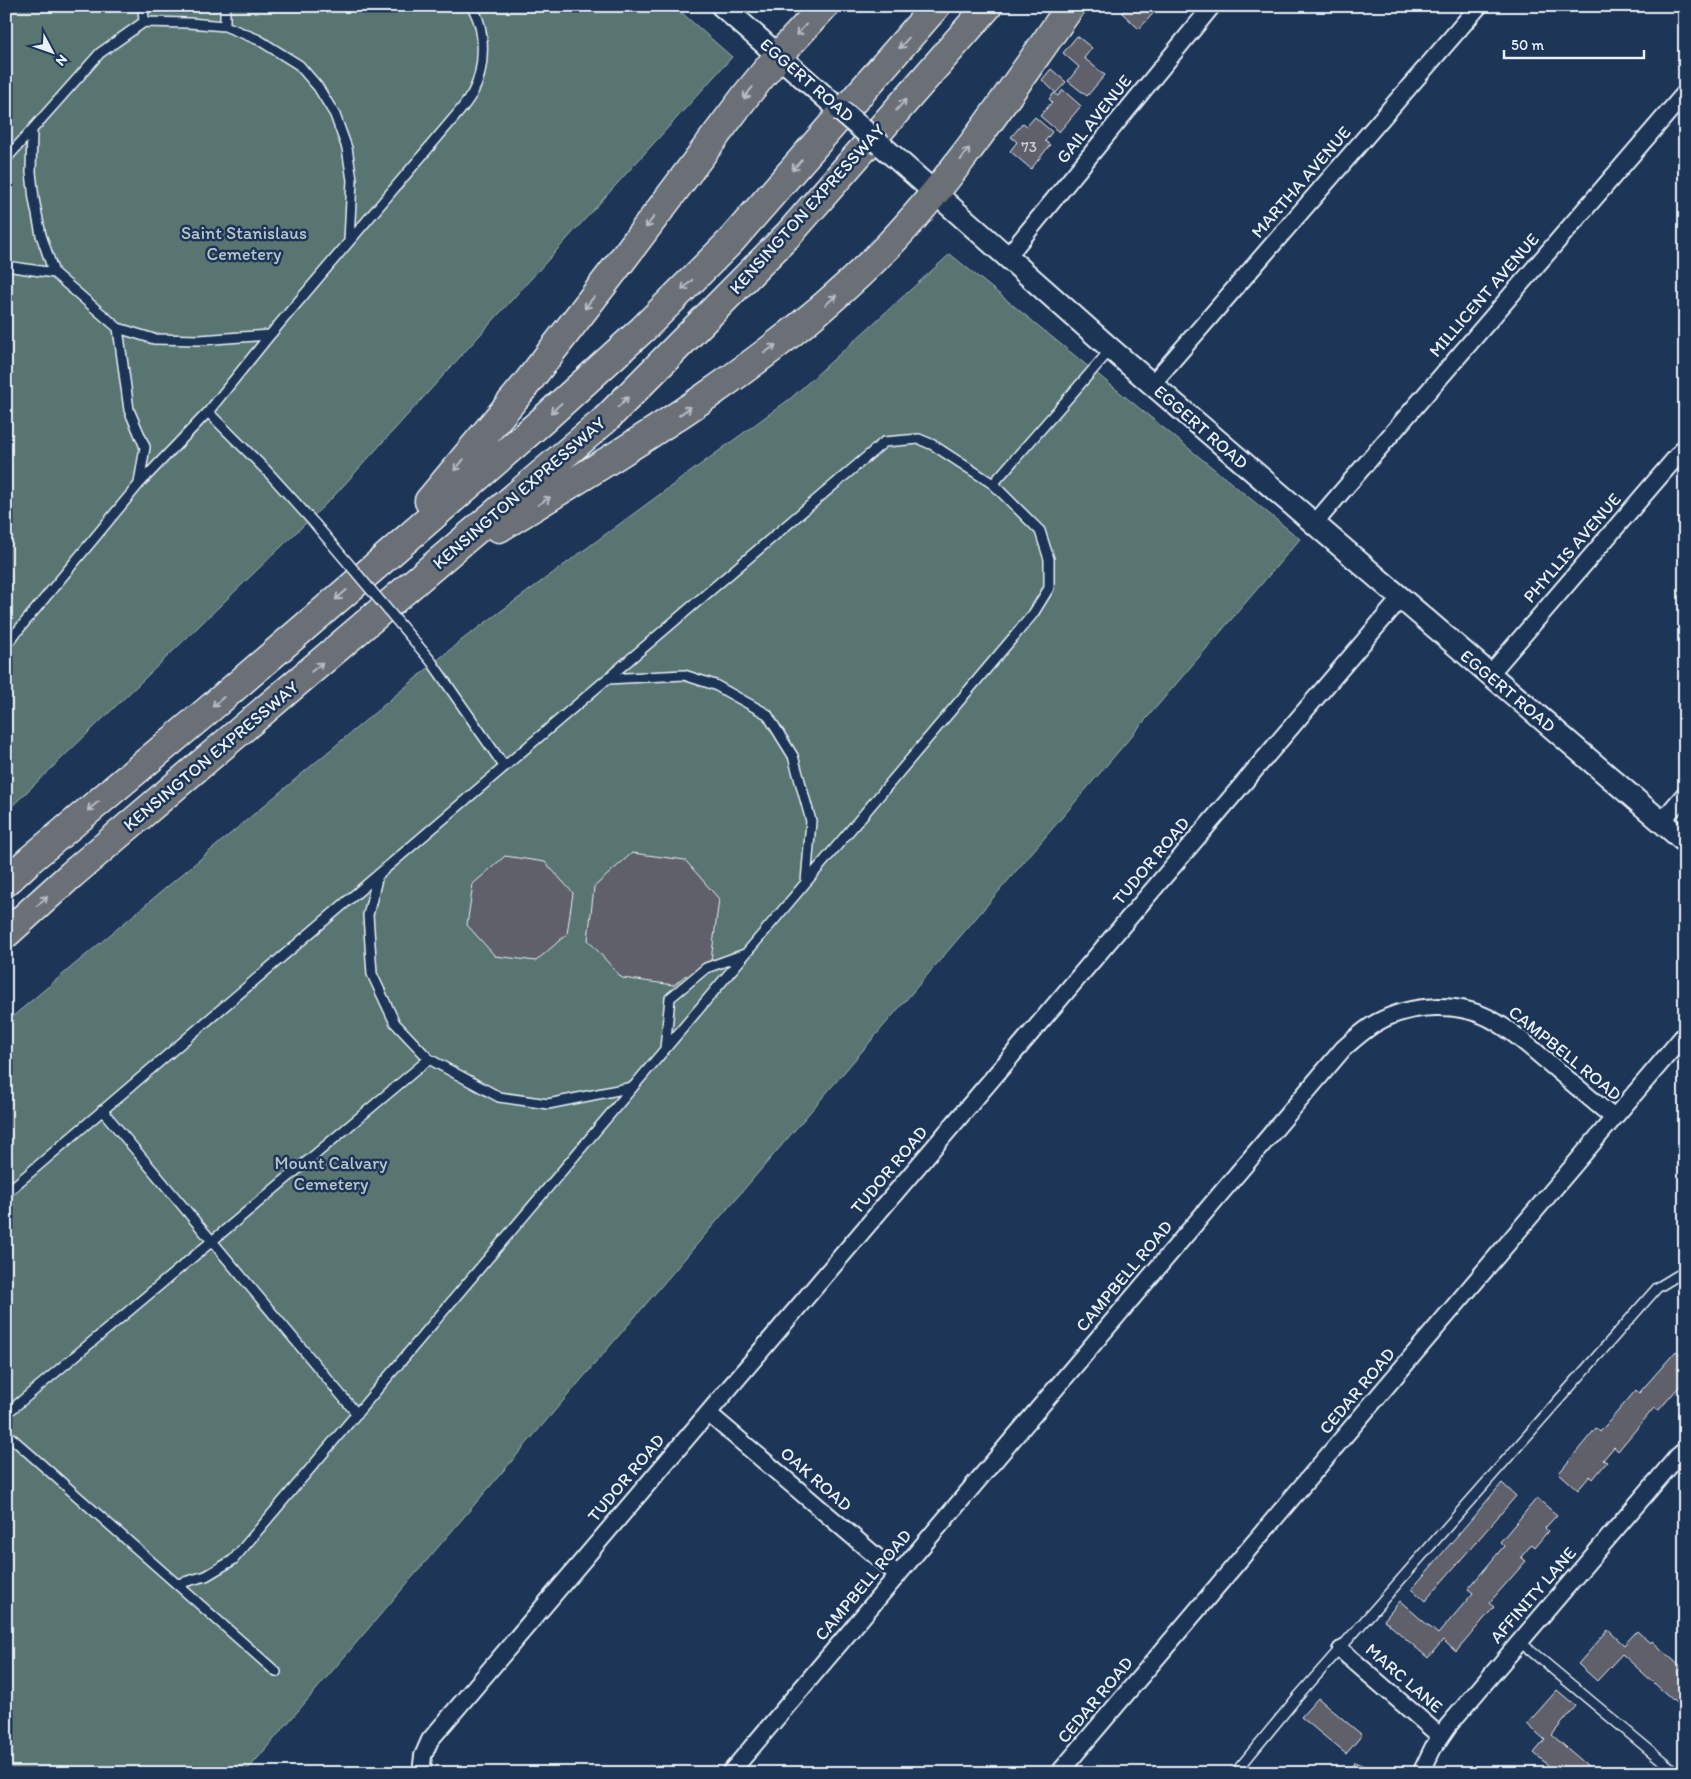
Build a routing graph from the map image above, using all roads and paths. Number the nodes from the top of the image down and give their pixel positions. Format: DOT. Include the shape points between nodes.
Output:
graph roads {
  1 [pos="143,6"];
  2 [pos="225,6"];
  3 [pos="471,6"];
  4 [pos="722,6"];
  5 [pos="824,6"];
  6 [pos="936,6"];
  7 [pos="988,6"];
  8 [pos="1071,6"];
  9 [pos="1212,6"];
  10 [pos="1479,6"];
  11 [pos="144,22"];
  12 [pos="225,26"];
  13 [pos="785,61"];
  14 [pos="1685,93"];
  15 [pos="32,130"];
  16 [pos="6,159"];
  17 [pos="932,190"];
  18 [pos="349,240"];
  19 [pos="1007,257"];
  20 [pos="6,266"];
  21 [pos="54,273"];
  22 [pos="118,328"];
  23 [pos="270,335"];
  24 [pos="1111,349"];
  25 [pos="1152,384"];
  26 [pos="208,412"];
  27 [pos="1685,447"];
  28 [pos="139,484"];
  29 [pos="993,484"];
  30 [pos="1314,524"];
  31 [pos="378,564"];
  32 [pos="428,572"];
  33 [pos="1400,599"];
  34 [pos="6,645"];
  35 [pos="1489,675"];
  36 [pos="606,679"];
  37 [pos="504,766"];
  38 [pos="1685,794"];
  39 [pos="1661,822"];
  40 [pos="1685,842"];
  41 [pos="378,875"];
  42 [pos="6,882"];
  43 [pos="806,882"];
  44 [pos="6,934"];
  45 [pos="746,953"];
  46 [pos="1685,1034"];
  47 [pos="665,1049"];
  48 [pos="429,1059"];
  49 [pos="633,1087"];
  50 [pos="102,1110"];
  51 [pos="1614,1118"];
  52 [pos="6,1192"];
  53 [pos="212,1241"];
  54 [pos="1685,1271"];
  55 [pos="708,1413"];
  56 [pos="6,1414"];
  57 [pos="357,1414"];
  58 [pos="6,1433"];
  59 [pos="1685,1450"];
  60 [pos="898,1575"];
  61 [pos="177,1584"];
  62 [pos="1519,1641"];
  63 [pos="1341,1650"];
  64 [pos="276,1672"];
  65 [pos="1440,1736"];
  66 [pos="421,1773"];
  67 [pos="730,1773"];
  68 [pos="1059,1773"];
  69 [pos="1235,1773"];
  70 [pos="1421,1773"];
  71 [pos="1677,1773"];
  1 -- 11 [label="lane"];
  2 -- 12 [label="lane"];
  3 -- 18 [label="lane" via="482,37 482,67 473,93"];
  4 -- 13 [label="street, EGGERT ROAD"];
  5 -- 13 [label="highway, one-way"];
  6 -- 31 [label="highway, KENSINGTON EXPRESSWAY, one-way" via="731,240 643,329"];
  32 -- 7 [label="highway, KENSINGTON EXPRESSWAY, one-way" via="605,420 782,241"];
  17 -- 8 [label="highway, one-way"];
  9 -- 19 [label="street, GAIL AVENUE"];
  10 -- 25 [label="street, MARTHA AVENUE"];
  11 -- 12 [label="lane"];
  11 -- 15 [label="lane" via="100,53"];
  12 -- 18 [label="lane" via="259,40 299,65 318,87 335,115 347,148 352,180"];
  13 -- 17 [label="street, EGGERT ROAD, bridge"];
  13 -- 31 [label="highway, one-way" via="747,94 524,387"];
  14 -- 30 [label="street, MILLICENT AVENUE"];
  15 -- 16 [label="lane"];
  15 -- 21 [label="lane" via="34,199 41,235"];
  17 -- 19 [label="street, EGGERT ROAD"];
  32 -- 17 [label="highway, one-way" via="644,439 794,332 865,268"];
  18 -- 23 [label="lane"];
  19 -- 24 [label="street, EGGERT ROAD"];
  20 -- 21 [label="lane"];
  21 -- 22 [label="lane"];
  22 -- 23 [label="lane" via="154,339 200,340"];
  22 -- 28 [label="lane" via="129,410 145,447"];
  23 -- 26 [label="lane"];
  24 -- 25 [label="street, EGGERT ROAD"];
  24 -- 29 [label="lane"];
  25 -- 30 [label="street, EGGERT ROAD"];
  26 -- 28 [label="lane"];
  26 -- 37 [label="lane, bridge" via="315,524 431,661"];
  27 -- 35 [label="street, PHYLLIS AVENUE"];
  28 -- 34 [label="lane"];
  29 -- 36 [label="lane" via="919,439 884,442"];
  29 -- 43 [label="lane" via="1040,531 1049,558 1049,588 1034,614"];
  30 -- 33 [label="street, EGGERT ROAD"];
  31 -- 42 [label="highway, KENSINGTON EXPRESSWAY, one-way"];
  44 -- 32 [label="highway, KENSINGTON EXPRESSWAY, one-way"];
  33 -- 35 [label="street, EGGERT ROAD"];
  33 -- 55 [label="street, TUDOR ROAD"];
  35 -- 39 [label="street, EGGERT ROAD"];
  36 -- 37 [label="lane"];
  36 -- 43 [label="lane" via="684,675 715,685 767,714 792,756 811,821"];
  37 -- 41 [label="lane"];
  38 -- 39 [label="street"];
  39 -- 40 [label="street, EGGERT ROAD"];
  41 -- 48 [label="lane" via="368,915 372,974 395,1023"];
  41 -- 50 [label="lane"];
  43 -- 45 [label="lane"];
  45 -- 47 [label="lane"];
  45 -- 47 [label="lane" via="706,968 670,998"];
  46 -- 51 [label="street, CEDAR ROAD"];
  47 -- 49 [label="lane"];
  48 -- 49 [label="lane" via="499,1097 548,1104"];
  48 -- 53 [label="lane"];
  49 -- 57 [label="lane"];
  50 -- 52 [label="lane"];
  50 -- 53 [label="lane"];
  51 -- 60 [label="street, CAMPBELL ROAD" via="1524,1042 1489,1018 1443,1007 1401,1012 1377,1022 1343,1049"];
  51 -- 68 [label="street, CEDAR ROAD"];
  53 -- 56 [label="lane"];
  53 -- 57 [label="lane"];
  54 -- 63 [label="lane" via="1657,1288"];
  55 -- 60 [label="street, OAK ROAD"];
  55 -- 66 [label="street, TUDOR ROAD" via="430,1740 423,1756"];
  57 -- 61 [label="lane" via="233,1560 206,1576"];
  58 -- 61 [label="lane"];
  59 -- 62 [label="street, AFFINITY LANE"];
  60 -- 67 [label="street, CAMPBELL ROAD"];
  61 -- 64 [label="lane"];
  62 -- 65 [label="street, AFFINITY LANE"];
  62 -- 71 [label="lane"];
  63 -- 65 [label="street, MARC LANE"];
  63 -- 69 [label="lane"];
  65 -- 70 [label="street, AFFINITY LANE"];
}
